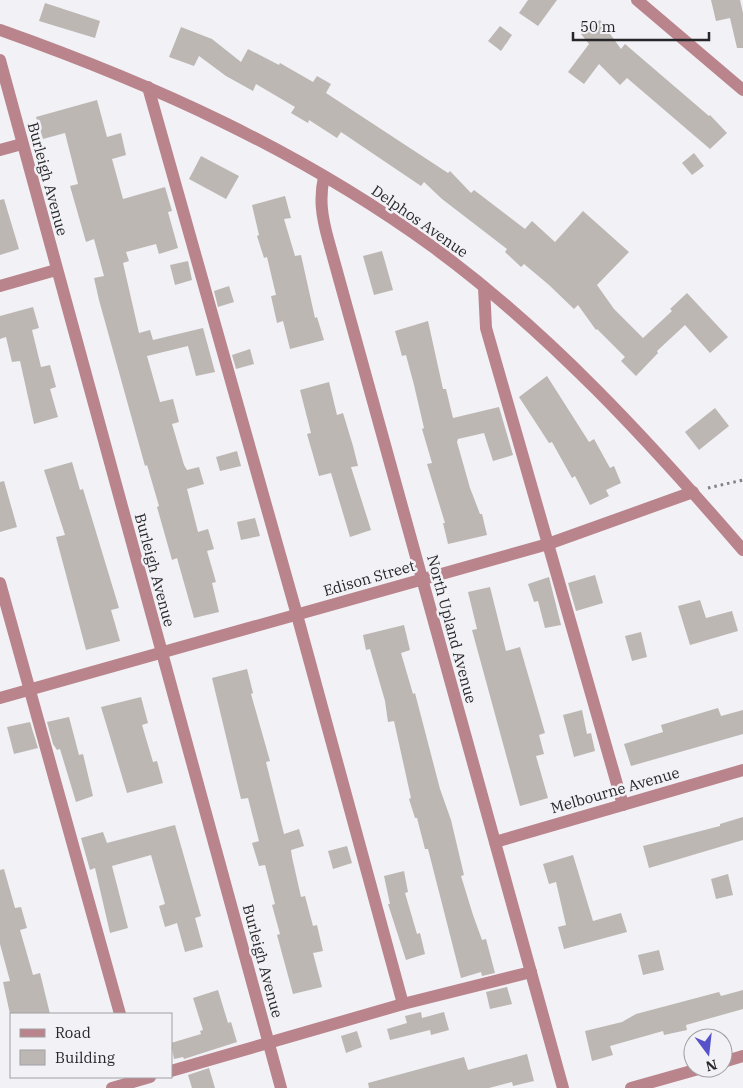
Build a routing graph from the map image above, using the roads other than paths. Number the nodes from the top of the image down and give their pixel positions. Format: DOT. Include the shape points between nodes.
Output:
graph roads {
  1 [pos="637,0"];
  2 [pos="0,30"];
  3 [pos="0,60"];
  4 [pos="148,87"];
  5 [pos="743,90"];
  6 [pos="22,144"];
  7 [pos="0,150"];
  8 [pos="324,176"];
  9 [pos="56,270"];
  10 [pos="0,286"];
  11 [pos="484,287"];
  12 [pos="693,492"];
  13 [pos="548,544"];
  14 [pos="743,550"];
  15 [pos="422,580"];
  16 [pos="0,583"];
  17 [pos="297,615"];
  18 [pos="161,654"];
  19 [pos="31,690"];
  20 [pos="0,698"];
  21 [pos="743,770"];
  22 [pos="623,805"];
  23 [pos="495,842"];
  24 [pos="531,972"];
  25 [pos="403,1004"];
  26 [pos="120,1013"];
  27 [pos="268,1042"];
  28 [pos="172,1070"];
  29 [pos="683,1073"];
  30 [pos="142,1078"];
  31 [pos="112,1088"];
  32 [pos="281,1088"];
  33 [pos="563,1088"];
  34 [pos="631,1088"];
  1 -- 5 [label="street"];
  2 -- 4 [label="street, Delphos Avenue"];
  3 -- 6 [label="street, Burleigh Avenue"];
  4 -- 8 [label="street, Delphos Avenue" via="234,126"];
  4 -- 17 [label="street"];
  6 -- 7 [label="street"];
  6 -- 9 [label="street, Burleigh Avenue"];
  8 -- 11 [label="street, Delphos Avenue" via="394,220"];
  8 -- 15 [label="street, North Upland Avenue" via="321,214"];
  9 -- 10 [label="street"];
  9 -- 18 [label="street, Burleigh Avenue"];
  11 -- 12 [label="street, Delphos Avenue" via="612,404"];
  11 -- 13 [label="street" via="486,328"];
  12 -- 13 [label="street, Edison Street"];
  12 -- 14 [label="street, Delphos Avenue"];
  13 -- 15 [label="street, Edison Street"];
  13 -- 22 [label="street"];
  15 -- 17 [label="street, Edison Street"];
  15 -- 23 [label="street, North Upland Avenue"];
  16 -- 19 [label="street"];
  17 -- 18 [label="street, Edison Street"];
  17 -- 25 [label="street"];
  18 -- 19 [label="street, Edison Street"];
  18 -- 27 [label="street, Burleigh Avenue"];
  19 -- 20 [label="street, Edison Street"];
  19 -- 26 [label="street"];
  21 -- 22 [label="street, Melbourne Avenue"];
  22 -- 23 [label="street, Melbourne Avenue"];
  23 -- 24 [label="street, North Upland Avenue"];
  24 -- 25 [label="street"];
  24 -- 33 [label="street, North Upland Avenue"];
  25 -- 27 [label="street"];
  27 -- 28 [label="street"];
  27 -- 32 [label="street, Burleigh Avenue"];
  29 -- 34 [label="street"];
  30 -- 31 [label="street"];
}
